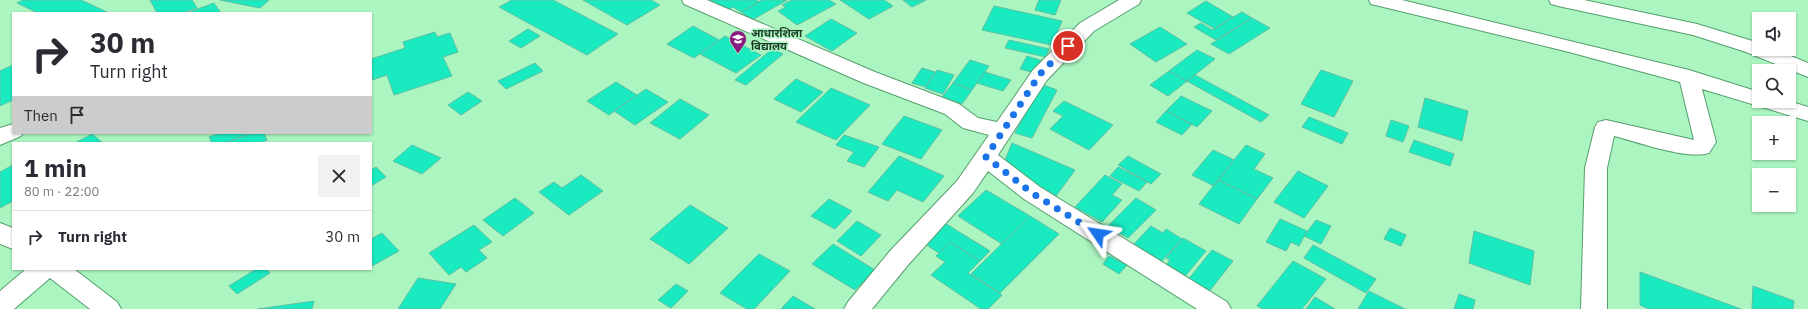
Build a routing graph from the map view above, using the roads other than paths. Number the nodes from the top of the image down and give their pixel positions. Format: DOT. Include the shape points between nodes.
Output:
graph roads {
  1 [pos="690,0"];
  2 [pos="1132,0"];
  3 [pos="1378,0"];
  4 [pos="1558,0"];
  5 [pos="1588,3"];
  6 [pos="1808,70"];
  7 [pos="1689,77"];
  8 [pos="1752,97"];
  9 [pos="1788,108"];
  10 [pos="1808,114"];
  11 [pos="12,131"];
  12 [pos="1002,131"];
  13 [pos="0,137"];
  14 [pos="986,157"];
  15 [pos="0,232"];
  16 [pos="12,239"];
  17 [pos="42,270"];
  18 [pos="57,270"];
  19 [pos="0,306"];
  20 [pos="108,309"];
  21 [pos="856,309"];
  22 [pos="1218,309"];
  23 [pos="1594,309"];
  1 -- 12 [label="street" via="868,77 952,109 972,123"];
  2 -- 12 [label="street" via="1087,27 1040,74"];
  3 -- 7 [label="street" via="1512,31"];
  4 -- 5 [label="street"];
  5 -- 6 [label="street" via="1697,30 1754,48"];
  7 -- 8 [label="street"];
  7 -- 23 [label="street" via="1705,142 1701,148 1606,127 1596,168"];
  9 -- 10 [label="street"];
  11 -- 13 [label="street"];
  12 -- 14 [label="street"];
  14 -- 21 [label="street" via="965,187"];
  14 -- 22 [label="street" via="1032,193"];
  15 -- 16 [label="street"];
  17 -- 19 [label="street"];
  18 -- 20 [label="street"];
}
